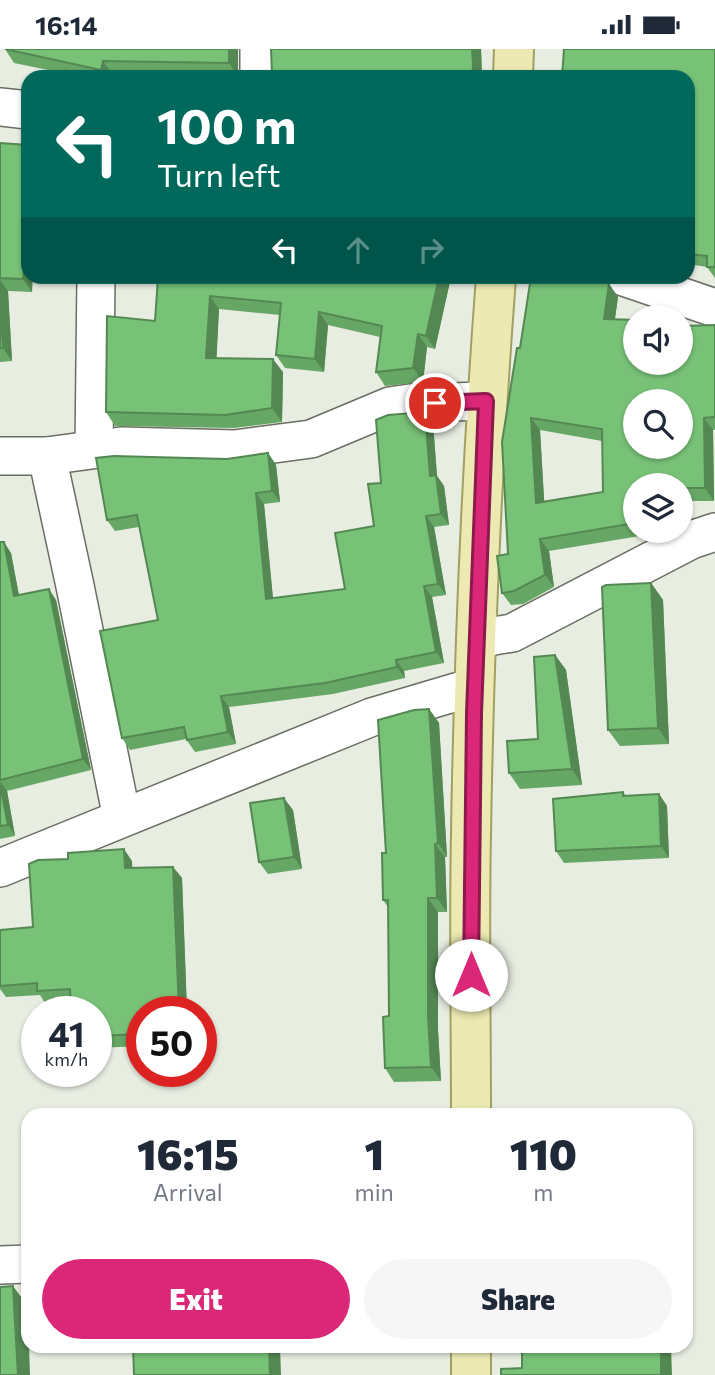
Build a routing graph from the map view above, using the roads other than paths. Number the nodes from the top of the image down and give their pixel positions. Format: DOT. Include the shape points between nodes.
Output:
graph roads {
  1 [pos="259,49"];
  2 [pos="514,49"];
  3 [pos="259,70"];
  4 [pos="513,70"];
  5 [pos="0,107"];
  6 [pos="21,109"];
  7 [pos="96,284"];
  8 [pos="495,284"];
  9 [pos="645,284"];
  10 [pos="715,308"];
  11 [pos="486,401"];
  12 [pos="94,449"];
  13 [pos="0,456"];
  14 [pos="47,456"];
  15 [pos="715,532"];
  16 [pos="477,639"];
  17 [pos="474,689"];
  18 [pos="122,818"];
  19 [pos="0,868"];
  20 [pos="471,1108"];
  21 [pos="21,1264"];
  22 [pos="0,1265"];
  23 [pos="471,1353"];
  24 [pos="471,1375"];
  1 -- 3 [label="street"];
  2 -- 4 [label="main road"];
  5 -- 6 [label="street"];
  7 -- 12 [label="street"];
  8 -- 11 [label="main road"];
  9 -- 10 [label="street"];
  11 -- 12 [label="street" via="390,406 311,439 235,449"];
  11 -- 16 [label="main road"];
  12 -- 14 [label="street"];
  13 -- 14 [label="street"];
  14 -- 18 [label="street"];
  15 -- 16 [label="street" via="691,540 512,633"];
  16 -- 17 [label="main road"];
  17 -- 18 [label="street" via="372,717"];
  17 -- 20 [label="main road"];
  18 -- 19 [label="street"];
  21 -- 22 [label="street"];
  23 -- 24 [label="main road"];
}
